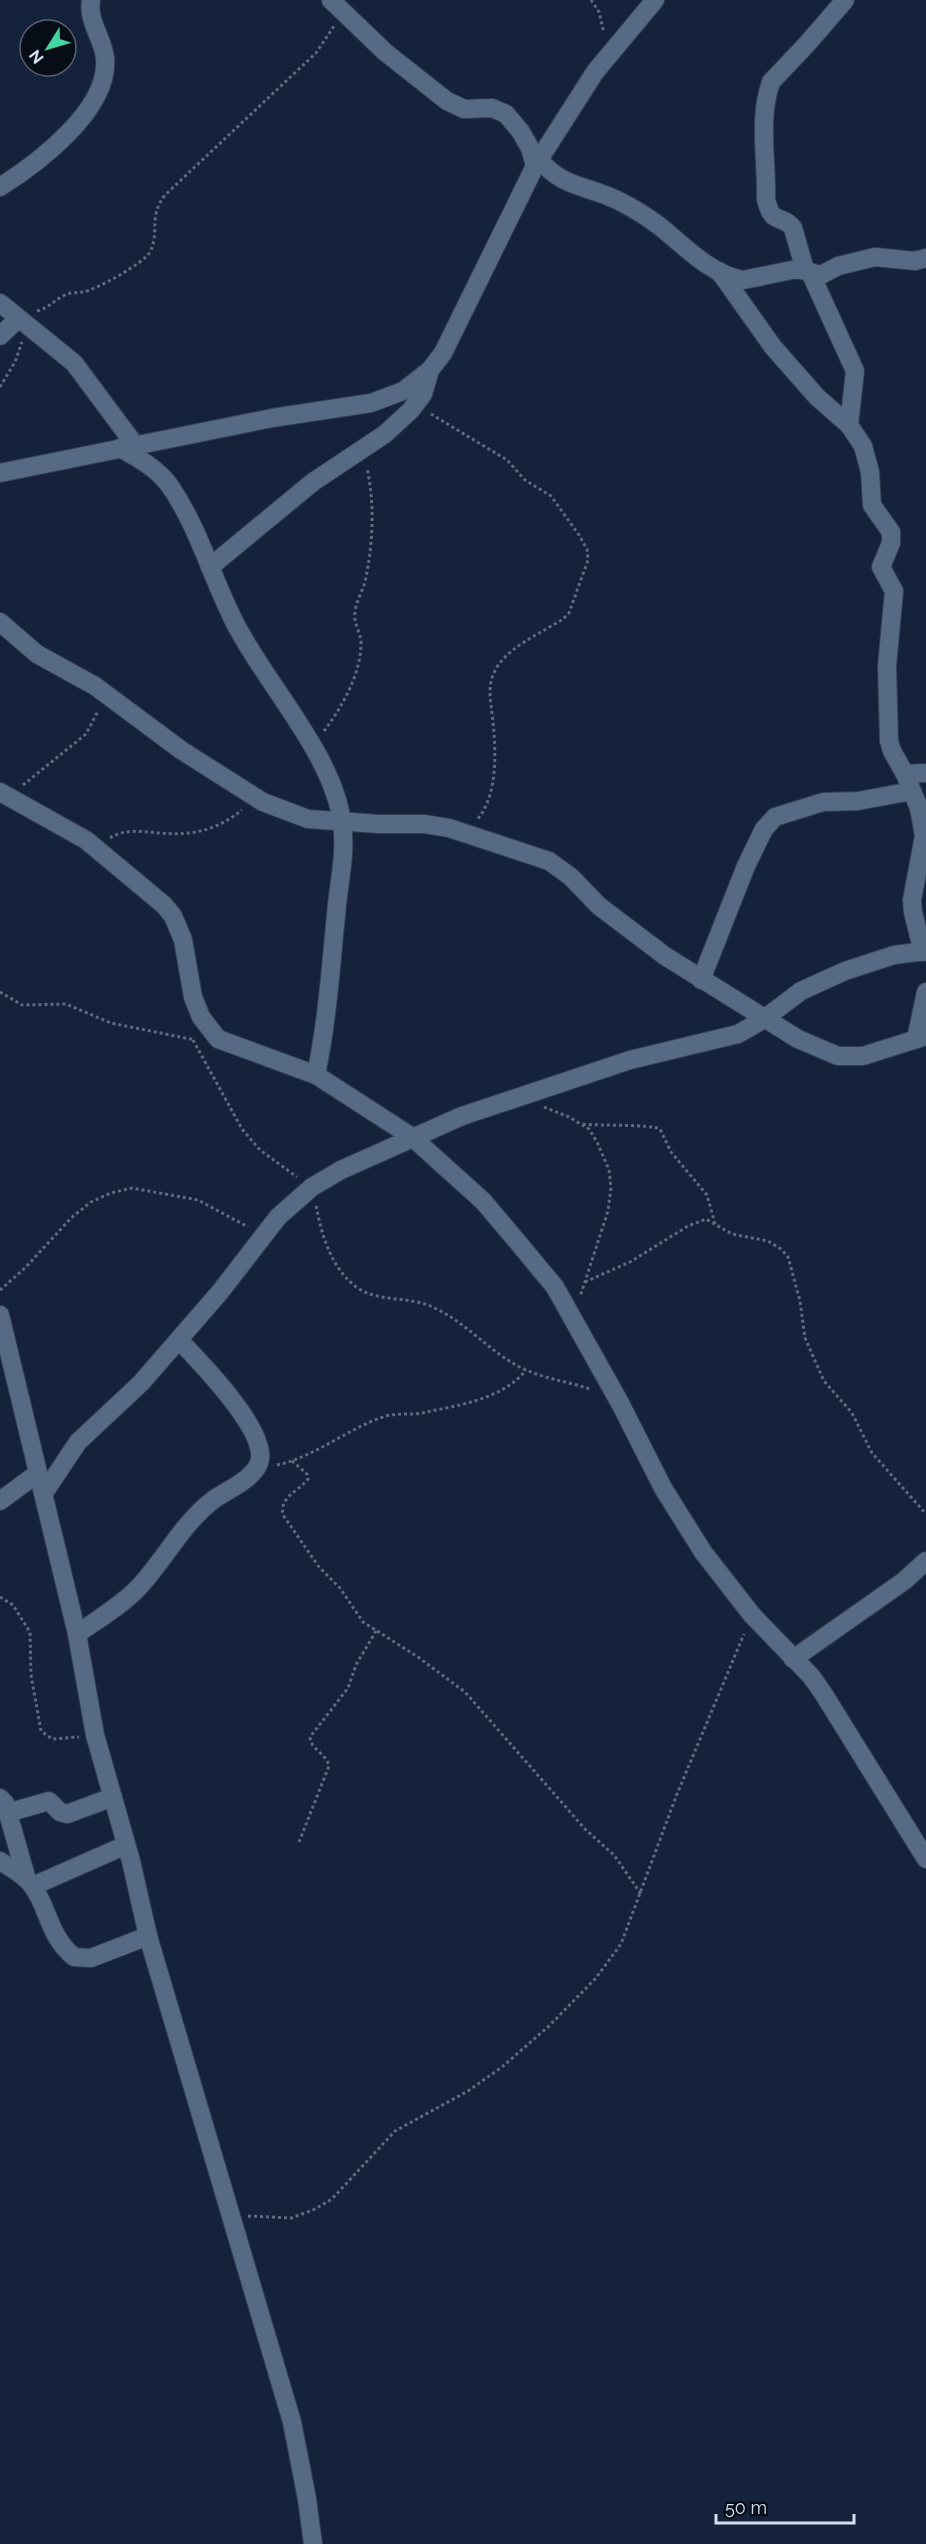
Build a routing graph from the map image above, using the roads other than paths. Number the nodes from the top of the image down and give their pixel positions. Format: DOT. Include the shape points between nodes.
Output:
graph roads {
  1 [pos="92,0"];
  2 [pos="655,0"];
  3 [pos="844,0"];
  4 [pos="337,6"];
  5 [pos="537,163"];
  6 [pos="0,187"];
  7 [pos="926,258"];
  8 [pos="719,271"];
  9 [pos="807,271"];
  10 [pos="14,315"];
  11 [pos="0,336"];
  12 [pos="430,370"];
  13 [pos="849,425"];
  14 [pos="128,447"];
  15 [pos="0,473"];
  16 [pos="210,567"];
  17 [pos="0,622"];
  18 [pos="926,773"];
  19 [pos="909,783"];
  20 [pos="5,794"];
  21 [pos="342,821"];
  22 [pos="925,952"];
  23 [pos="701,980"];
  24 [pos="926,992"];
  25 [pos="764,1018"];
  26 [pos="921,1038"];
  27 [pos="316,1075"];
  28 [pos="412,1137"];
  29 [pos="0,1315"];
  30 [pos="179,1340"];
  31 [pos="38,1473"];
  32 [pos="44,1493"];
  33 [pos="0,1501"];
  34 [pos="926,1562"];
  35 [pos="77,1634"];
  36 [pos="793,1659"];
  37 [pos="113,1797"];
  38 [pos="4,1806"];
  39 [pos="126,1845"];
  40 [pos="926,1859"];
  41 [pos="0,1861"];
  42 [pos="30,1883"];
  43 [pos="148,1936"];
  44 [pos="313,2544"];
  1 -- 6 [label="street" via="92,21 105,56 100,89 61,139 33,166"];
  2 -- 5 [label="street" via="595,72"];
  3 -- 9 [label="street" via="768,90 764,124 768,210 793,228"];
  4 -- 5 [label="street" via="385,52 447,101 464,109 492,108 506,114 521,132"];
  5 -- 8 [label="street" via="564,182 601,192 639,213"];
  5 -- 12 [label="street" via="455,332"];
  7 -- 9 [label="street" via="915,261 875,257 838,266 821,275"];
  8 -- 9 [label="street" via="743,280 781,271"];
  8 -- 13 [label="street" via="793,372"];
  9 -- 13 [label="street" via="855,371"];
  10 -- 11 [label="street"];
  10 -- 14 [label="street" via="74,363"];
  12 -- 14 [label="street" via="403,391 371,403"];
  12 -- 16 [label="street" via="416,404 385,434 313,482"];
  13 -- 19 [label="street" via="868,460 872,505 891,532 891,543 881,567 894,591 887,722 892,751"];
  14 -- 15 [label="street"];
  14 -- 16 [label="street" via="168,483 183,506"];
  16 -- 21 [label="street" via="236,625 311,745 336,797"];
  17 -- 21 [label="street" via="36,654 95,686 255,798 308,819"];
  18 -- 19 [label="street"];
  19 -- 22 [label="street" via="924,825 912,900"];
  19 -- 23 [label="street" via="858,801 823,802 775,817 757,841"];
  20 -- 27 [label="street" via="86,840 173,916 183,940 193,997 201,1017 218,1039"];
  21 -- 23 [label="street" via="424,824 466,833 549,861 599,906"];
  21 -- 27 [label="street" via="344,846 330,990"];
  22 -- 25 [label="street" via="894,955 845,971 801,991"];
  23 -- 25 [label="street"];
  24 -- 26 [label="street"];
  25 -- 26 [label="street" via="798,1040 838,1056 863,1056"];
  25 -- 28 [label="street" via="738,1034 589,1072"];
  27 -- 28 [label="street"];
  28 -- 30 [label="street" via="312,1187 278,1217"];
  28 -- 36 [label="street" via="483,1202 555,1287 687,1528 752,1616"];
  29 -- 31 [label="street"];
  30 -- 32 [label="street" via="141,1383 78,1442"];
  30 -- 35 [label="street" via="209,1370 249,1426 260,1450 260,1461 255,1471 206,1506 139,1587"];
  31 -- 32 [label="street"];
  31 -- 33 [label="street"];
  32 -- 35 [label="street"];
  34 -- 36 [label="street"];
  35 -- 37 [label="street" via="95,1735"];
  36 -- 40 [label="street" via="811,1676 837,1713"];
  37 -- 38 [label="street" via="67,1814 50,1801"];
  37 -- 39 [label="street"];
  38 -- 42 [label="street"];
  39 -- 42 [label="street"];
  39 -- 43 [label="street"];
  41 -- 42 [label="street"];
  42 -- 43 [label="street" via="51,1929 74,1957 91,1958"];
  43 -- 44 [label="street" via="292,2422"];
}
